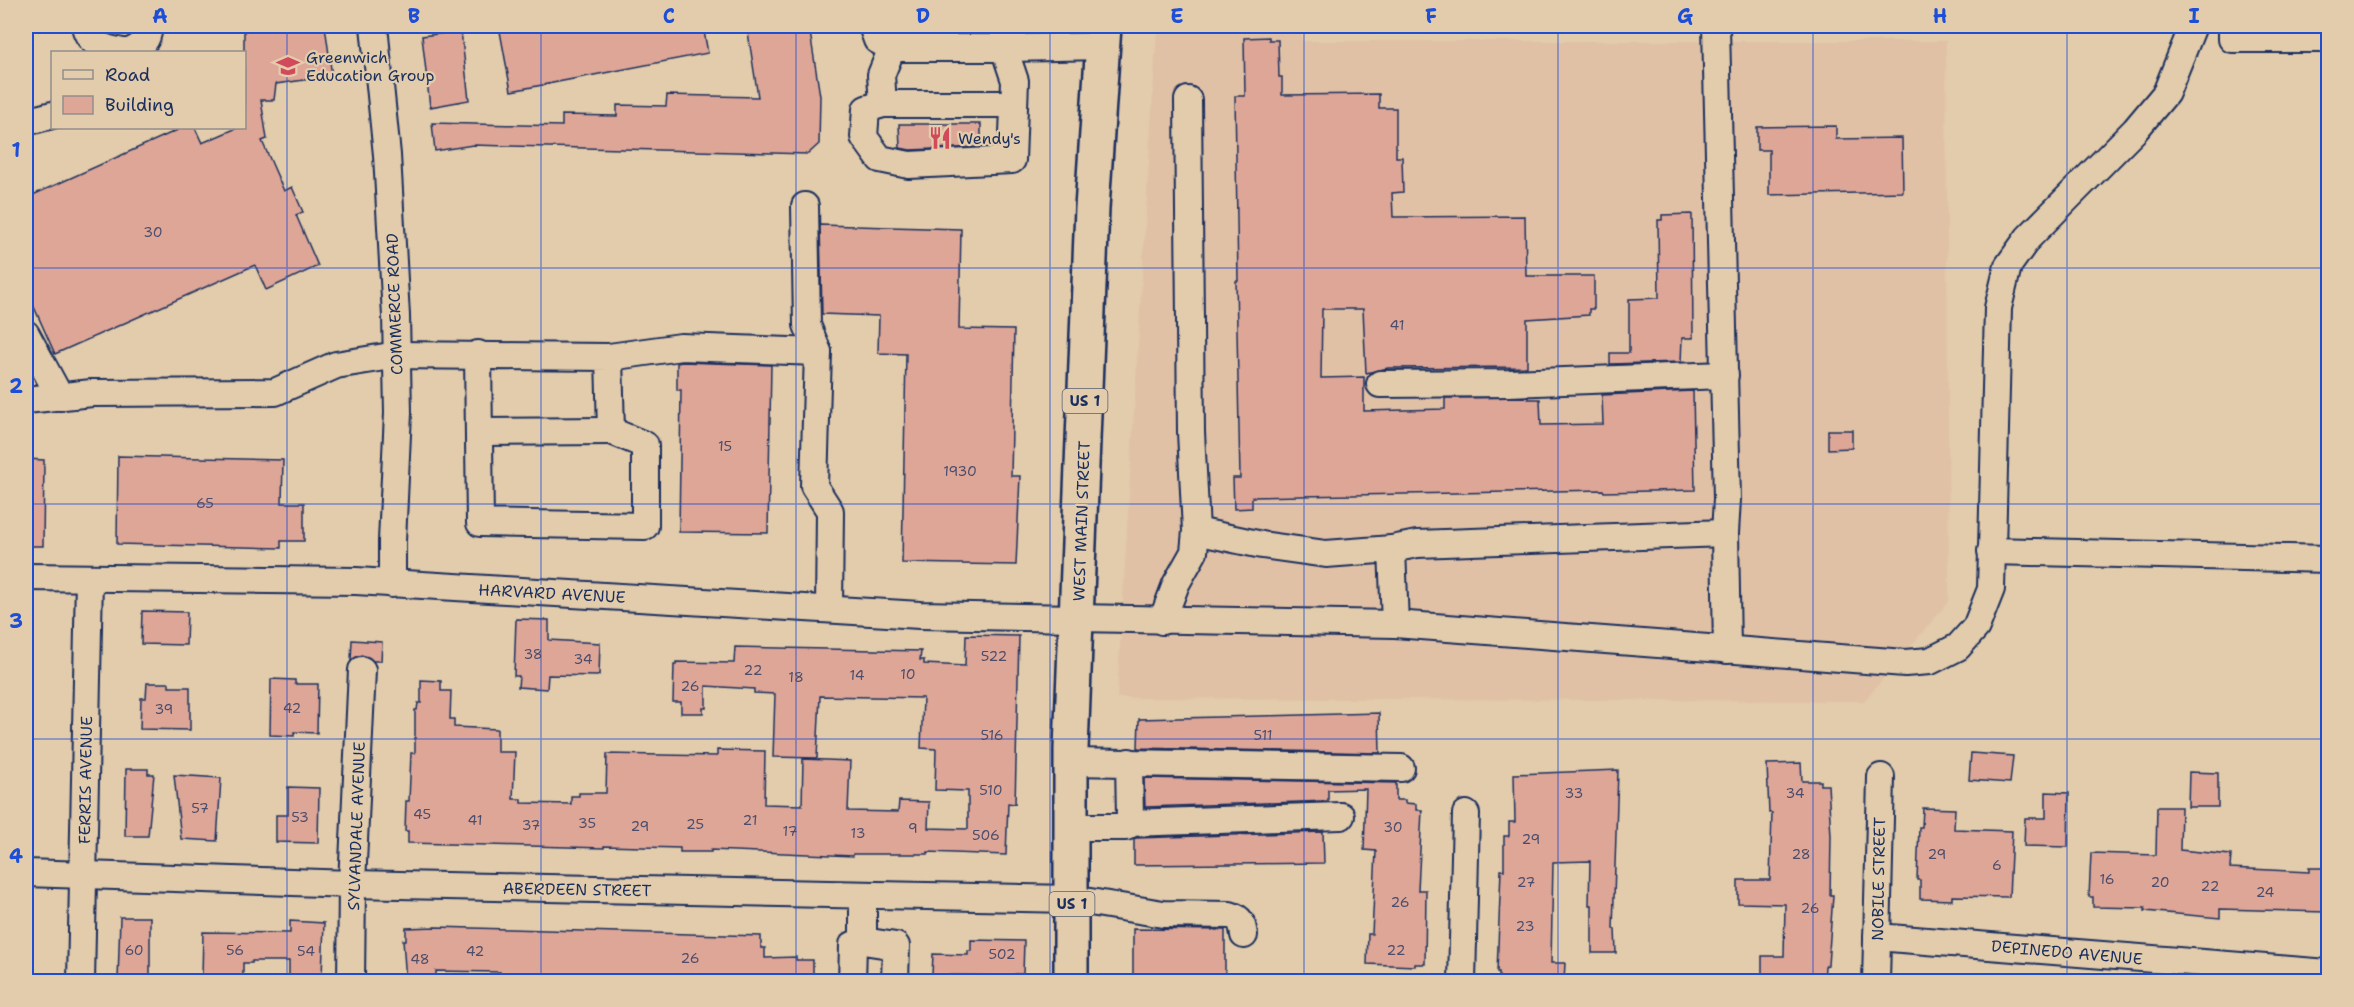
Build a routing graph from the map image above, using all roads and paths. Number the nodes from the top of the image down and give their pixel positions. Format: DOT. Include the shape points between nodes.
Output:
graph roads {
  1 [pos="85,26"];
  2 [pos="149,26"];
  3 [pos="374,26"];
  4 [pos="1716,26"];
  5 [pos="2193,26"];
  6 [pos="2232,26"];
  7 [pos="884,36"];
  8 [pos="1104,36"];
  9 [pos="1004,37"];
  10 [pos="2328,39"];
  11 [pos="118,51"];
  12 [pos="131,51"];
  13 [pos="1188,100"];
  14 [pos="883,104"];
  15 [pos="1014,104"];
  16 [pos="51,115"];
  17 [pos="26,122"];
  18 [pos="805,206"];
  19 [pos="26,333"];
  20 [pos="818,352"];
  21 [pos="478,354"];
  22 [pos="397,355"];
  23 [pos="609,357"];
  24 [pos="1725,375"];
  25 [pos="1380,384"];
  26 [pos="60,397"];
  27 [pos="26,400"];
  28 [pos="611,431"];
  29 [pos="479,432"];
  30 [pos="1196,531"];
  31 [pos="1725,533"];
  32 [pos="1392,549"];
  33 [pos="1991,551"];
  34 [pos="2328,560"];
  35 [pos="26,577"];
  36 [pos="89,578"];
  37 [pos="392,584"];
  38 [pos="829,609"];
  39 [pos="1078,617"];
  40 [pos="1162,621"];
  41 [pos="1395,624"];
  42 [pos="1727,650"];
  43 [pos="362,670"];
  44 [pos="1072,762"];
  45 [pos="1129,762"];
  46 [pos="1401,768"];
  47 [pos="1881,777"];
  48 [pos="1466,814"];
  49 [pos="1341,816"];
  50 [pos="1129,823"];
  51 [pos="1072,827"];
  52 [pos="26,873"];
  53 [pos="83,875"];
  54 [pos="352,884"];
  55 [pos="863,895"];
  56 [pos="1072,899"];
  57 [pos="1244,936"];
  58 [pos="1877,937"];
  59 [pos="863,941"];
  60 [pos="2328,973"];
  61 [pos="81,981"];
  62 [pos="351,981"];
  63 [pos="852,981"];
  64 [pos="895,981"];
  65 [pos="1071,981"];
  66 [pos="1462,981"];
  67 [pos="1876,981"];
  1 -- 11 [label="street" via="101,48"];
  2 -- 12 [label="street" via="148,39"];
  3 -- 22 [label="street, COMMERCE ROAD" via="387,155"];
  4 -- 24 [label="street"];
  5 -- 33 [label="street, HARVARD AVENUE" via="2166,93 2135,130 2028,238 2008,266 1998,308"];
  6 -- 10 [label="street" via="2232,39"];
  7 -- 9 [label="street"];
  7 -- 14 [label="street"];
  8 -- 9 [label="street"];
  8 -- 39 [label="main road, WEST MAIN STREET / US 1" via="1092,208"];
  9 -- 15 [label="street" via="1015,81"];
  13 -- 30 [label="street" via="1191,432"];
  14 -- 15 [label="street"];
  14 -- 15 [label="street" via="866,109 864,136 880,159 909,165 1012,160"];
  16 -- 17 [label="street"];
  18 -- 20 [label="street" via="807,325"];
  19 -- 26 [label="street"];
  20 -- 23 [label="street" via="681,347"];
  20 -- 38 [label="street" via="814,486 830,511"];
  21 -- 22 [label="street"];
  21 -- 23 [label="street"];
  21 -- 29 [label="street"];
  22 -- 26 [label="street" via="336,365 275,392 92,393"];
  22 -- 37 [label="street, COMMERCE ROAD"];
  23 -- 28 [label="street"];
  24 -- 25 [label="street"];
  24 -- 31 [label="street"];
  26 -- 27 [label="street"];
  28 -- 29 [label="street"];
  28 -- 29 [label="street" via="645,445 645,526 480,523"];
  30 -- 32 [label="street" via="1262,546 1326,554"];
  30 -- 40 [label="street" via="1194,552"];
  31 -- 32 [label="street" via="1417,544"];
  31 -- 42 [label="street"];
  32 -- 41 [label="street"];
  33 -- 34 [label="street"];
  33 -- 42 [label="street, HARVARD AVENUE" via="1991,589 1976,627 1958,647 1930,661 1905,663"];
  35 -- 36 [label="street, HARVARD AVENUE"];
  36 -- 37 [label="street, HARVARD AVENUE"];
  36 -- 53 [label="street, FERRIS AVENUE"];
  37 -- 38 [label="street, HARVARD AVENUE"];
  38 -- 39 [label="street, HARVARD AVENUE" via="920,615"];
  39 -- 40 [label="street, HARVARD AVENUE"];
  39 -- 44 [label="main road, WEST MAIN STREET / US 1"];
  40 -- 41 [label="street, HARVARD AVENUE"];
  41 -- 42 [label="street, HARVARD AVENUE"];
  43 -- 54 [label="street, SYLVANDALE AVENUE"];
  44 -- 45 [label="street"];
  44 -- 51 [label="main road, WEST MAIN STREET / US 1"];
  45 -- 46 [label="street"];
  45 -- 50 [label="street"];
  47 -- 58 [label="street, NOBILE STREET"];
  48 -- 66 [label="street"];
  49 -- 50 [label="street"];
  50 -- 51 [label="street" via="1126,827"];
  51 -- 56 [label="main road, WEST MAIN STREET / US 1"];
  52 -- 53 [label="street, ABERDEEN STREET"];
  53 -- 54 [label="street, ABERDEEN STREET"];
  53 -- 61 [label="street, FERRIS AVENUE"];
  54 -- 55 [label="street, ABERDEEN STREET"];
  54 -- 62 [label="street, SYLVANDALE AVENUE"];
  55 -- 56 [label="street, ABERDEEN STREET"];
  55 -- 59 [label="street"];
  56 -- 57 [label="street, ABERDEEN STREET" via="1163,914 1230,915 1242,922"];
  56 -- 65 [label="main road, WEST MAIN STREET / US 1"];
  58 -- 60 [label="street, DEPINEDO AVENUE"];
  58 -- 67 [label="street, NOBILE STREET"];
  59 -- 63 [label="street" via="853,945"];
  59 -- 64 [label="street" via="896,946"];
}
